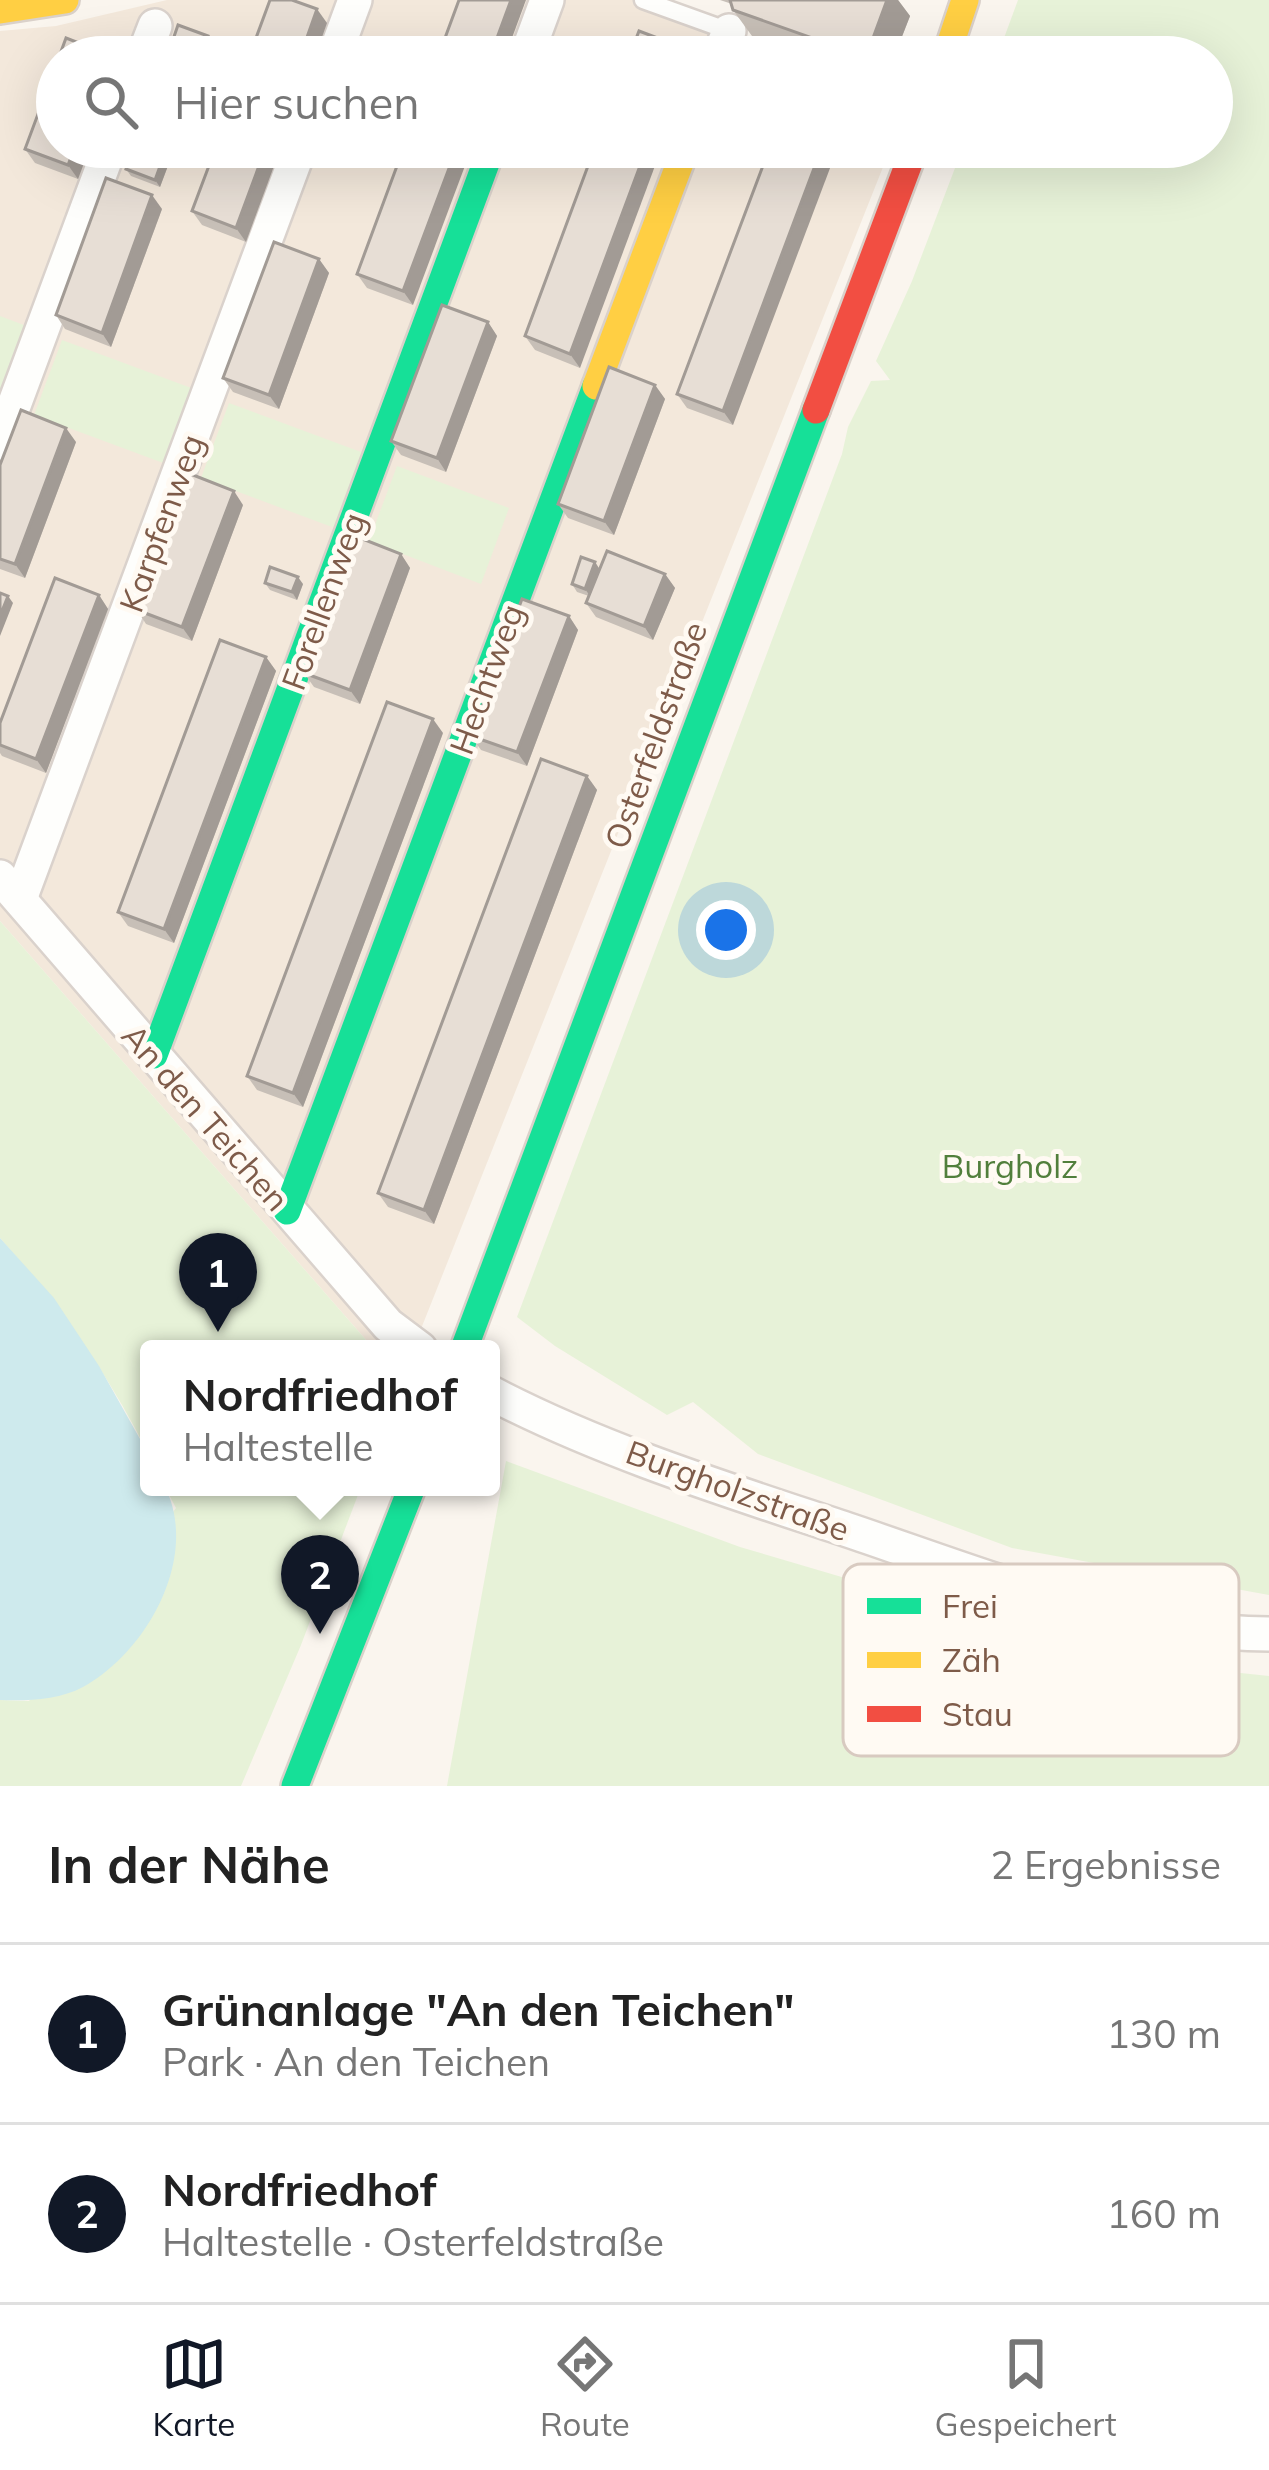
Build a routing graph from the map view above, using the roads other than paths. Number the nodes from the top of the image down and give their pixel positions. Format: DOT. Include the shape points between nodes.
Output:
graph roads {
  1 [pos="65,0"];
  2 [pos="355,0"];
  3 [pos="547,0"];
  4 [pos="643,0"];
  5 [pos="965,0"];
  6 [pos="0,10"];
  7 [pos="342,36"];
  8 [pos="534,36"];
  9 [pos="709,36"];
  10 [pos="953,36"];
  11 [pos="102,168"];
  12 [pos="292,168"];
  13 [pos="484,168"];
  14 [pos="678,168"];
  15 [pos="908,168"];
  16 [pos="0,443"];
  17 [pos="10,888"];
  18 [pos="154,1055"];
  19 [pos="287,1211"];
  20 [pos="408,1340"];
  21 [pos="467,1340"];
  22 [pos="500,1397"];
  23 [pos="409,1496"];
  24 [pos="948,1564"];
  25 [pos="1239,1630"];
  26 [pos="1269,1634"];
  27 [pos="296,1786"];
  1 -- 6 [label="street"];
  2 -- 7 [label="street"];
  3 -- 8 [label="street"];
  4 -- 9 [label="lane"];
  5 -- 10 [label="street"];
  11 -- 16 [label="street"];
  12 -- 17 [label="street, Karpfenweg"];
  13 -- 18 [label="street, Forellenweg"];
  14 -- 19 [label="street, Hechtweg"];
  15 -- 21 [label="street, Osterfeldstraße"];
  17 -- 18 [label="street, An den Teichen"];
  18 -- 19 [label="street, An den Teichen"];
  19 -- 20 [label="street, An den Teichen"];
  22 -- 24 [label="street, Burgholzstraße" via="751,1498"];
  23 -- 27 [label="street"];
  25 -- 26 [label="street, Burgholzstraße"];
}
